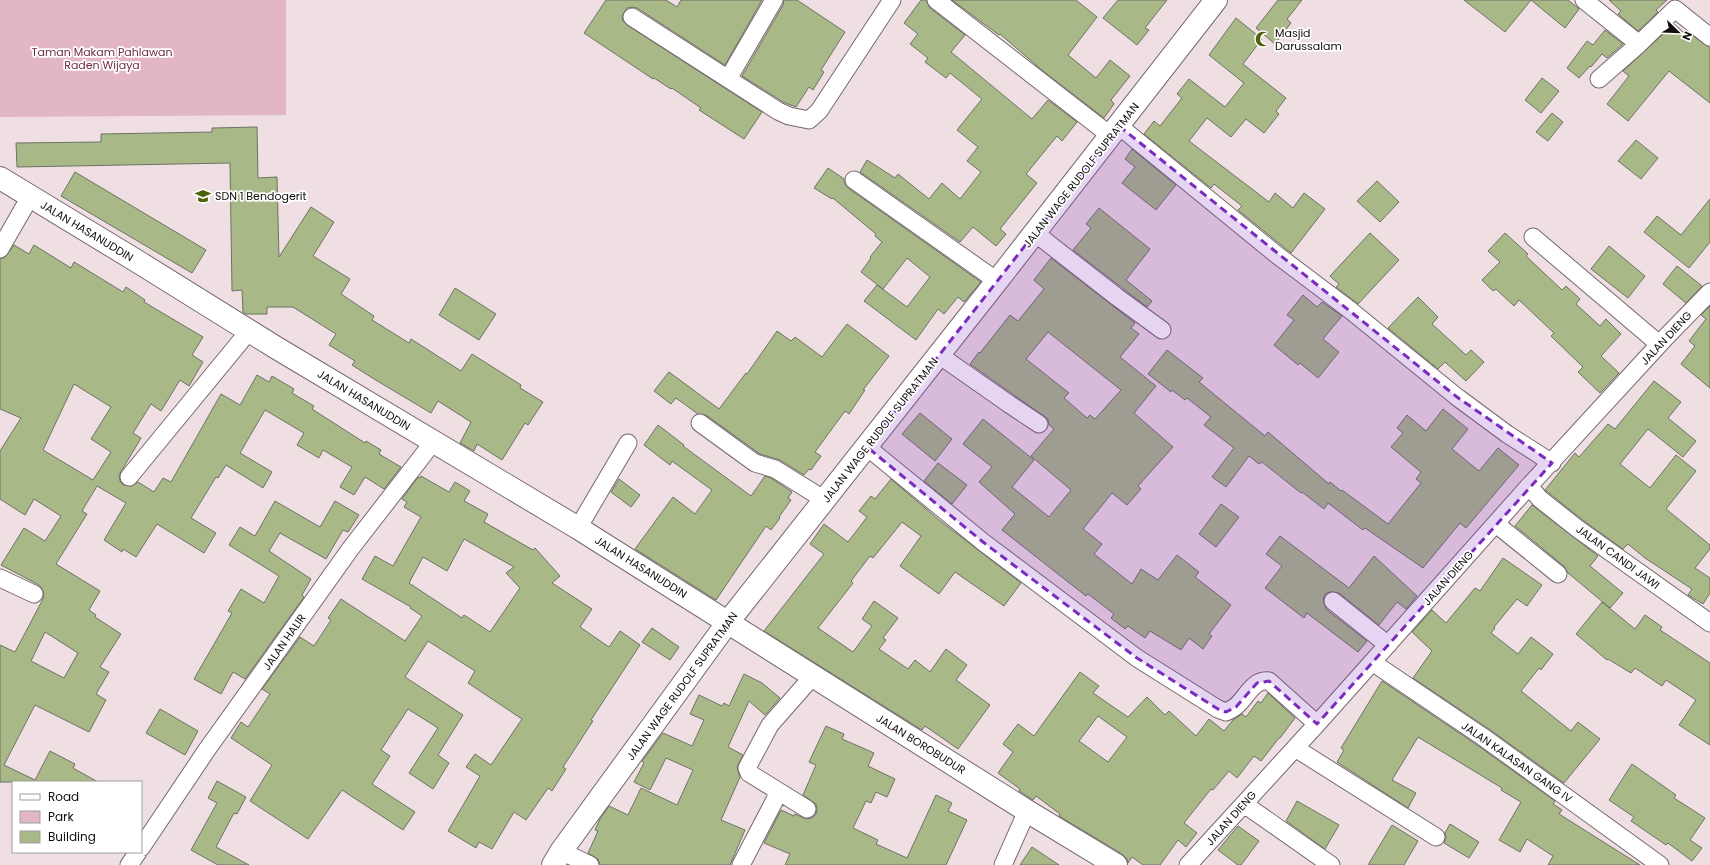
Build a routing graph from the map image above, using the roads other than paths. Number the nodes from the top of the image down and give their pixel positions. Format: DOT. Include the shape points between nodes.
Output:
graph roads {
  1 [pos="774,0"];
  2 [pos="892,0"];
  3 [pos="937,0"];
  4 [pos="1216,0"];
  5 [pos="1584,0"];
  6 [pos="1670,4"];
  7 [pos="632,17"];
  8 [pos="1710,37"];
  9 [pos="1639,44"];
  10 [pos="728,79"];
  11 [pos="1599,79"];
  12 [pos="1115,131"];
  13 [pos="0,178"];
  14 [pos="854,180"];
  15 [pos="30,197"];
  16 [pos="1035,233"];
  17 [pos="1532,237"];
  18 [pos="0,249"];
  19 [pos="997,281"];
  20 [pos="1710,292"];
  21 [pos="1162,330"];
  22 [pos="249,331"];
  23 [pos="1659,344"];
  24 [pos="939,355"];
  25 [pos="700,423"];
  26 [pos="1039,424"];
  27 [pos="434,441"];
  28 [pos="628,443"];
  29 [pos="867,447"];
  30 [pos="1552,463"];
  31 [pos="129,477"];
  32 [pos="1529,486"];
  33 [pos="825,500"];
  34 [pos="1496,524"];
  35 [pos="578,528"];
  36 [pos="1558,574"];
  37 [pos="0,578"];
  38 [pos="34,594"];
  39 [pos="1333,601"];
  40 [pos="728,622"];
  41 [pos="1710,624"];
  42 [pos="1388,644"];
  43 [pos="1372,662"];
  44 [pos="813,676"];
  45 [pos="1317,724"];
  46 [pos="1296,748"];
  47 [pos="779,792"];
  48 [pos="1244,804"];
  49 [pos="807,809"];
  50 [pos="1027,811"];
  51 [pos="1436,837"];
  52 [pos="142,847"];
  53 [pos="137,853"];
  54 [pos="557,858"];
  55 [pos="129,865"];
  56 [pos="590,865"];
  57 [pos="741,865"];
  58 [pos="1003,865"];
  59 [pos="1116,865"];
  60 [pos="1188,865"];
  61 [pos="1331,865"];
  62 [pos="1660,865"];
  1 -- 10 [label="street"];
  2 -- 10 [label="street" via="819,111 808,120 778,111"];
  3 -- 12 [label="street"];
  4 -- 12 [label="street, JALAN WAGE RUDOLF SUPRATMAN"];
  5 -- 9 [label="street"];
  6 -- 8 [label="street"];
  6 -- 9 [label="street"];
  7 -- 10 [label="street"];
  9 -- 11 [label="street"];
  12 -- 16 [label="street, JALAN WAGE RUDOLF SUPRATMAN"];
  12 -- 30 [label="street" via="1350,310 1457,397"];
  13 -- 15 [label="street, JALAN HASANUDDIN"];
  14 -- 19 [label="street"];
  15 -- 18 [label="street"];
  15 -- 22 [label="street, JALAN HASANUDDIN"];
  16 -- 19 [label="street, JALAN WAGE RUDOLF SUPRATMAN"];
  16 -- 21 [label="street"];
  17 -- 23 [label="street"];
  19 -- 24 [label="street, JALAN WAGE RUDOLF SUPRATMAN"];
  20 -- 23 [label="street, JALAN DIENG"];
  22 -- 27 [label="street, JALAN HASANUDDIN"];
  22 -- 31 [label="street"];
  23 -- 30 [label="street, JALAN DIENG"];
  24 -- 26 [label="street"];
  24 -- 29 [label="street, JALAN WAGE RUDOLF SUPRATMAN"];
  25 -- 33 [label="street" via="755,463 775,469"];
  27 -- 35 [label="street, JALAN HASANUDDIN"];
  27 -- 52 [label="street, JALAN HALIR" via="351,548"];
  28 -- 35 [label="street"];
  29 -- 33 [label="street, JALAN WAGE RUDOLF SUPRATMAN"];
  29 -- 45 [label="street" via="983,542 1137,658 1218,709 1226,712 1236,707 1257,683 1269,680"];
  30 -- 32 [label="street, JALAN DIENG"];
  32 -- 34 [label="street, JALAN DIENG"];
  32 -- 41 [label="street, JALAN CANDI JAWI" via="1540,499 1578,528"];
  33 -- 40 [label="street, JALAN WAGE RUDOLF SUPRATMAN"];
  34 -- 36 [label="street"];
  34 -- 42 [label="street, JALAN DIENG"];
  35 -- 40 [label="street, JALAN HASANUDDIN"];
  37 -- 38 [label="street"];
  39 -- 42 [label="street"];
  40 -- 44 [label="street, JALAN BOROBUDUR"];
  40 -- 54 [label="street, JALAN WAGE RUDOLF SUPRATMAN"];
  42 -- 43 [label="street, JALAN DIENG"];
  43 -- 45 [label="street, JALAN DIENG"];
  43 -- 62 [label="street, JALAN KALASAN GANG IV" via="1483,737"];
  44 -- 47 [label="street" via="770,725 747,768 749,773"];
  44 -- 50 [label="street, JALAN BOROBUDUR"];
  45 -- 46 [label="street, JALAN DIENG"];
  46 -- 48 [label="street, JALAN DIENG"];
  46 -- 51 [label="street"];
  47 -- 49 [label="street"];
  47 -- 57 [label="street"];
  48 -- 60 [label="street, JALAN DIENG"];
  48 -- 61 [label="street"];
  50 -- 58 [label="street"];
  50 -- 59 [label="street, JALAN BOROBUDUR"];
  53 -- 55 [label="street"];
  54 -- 56 [label="street"];
}
